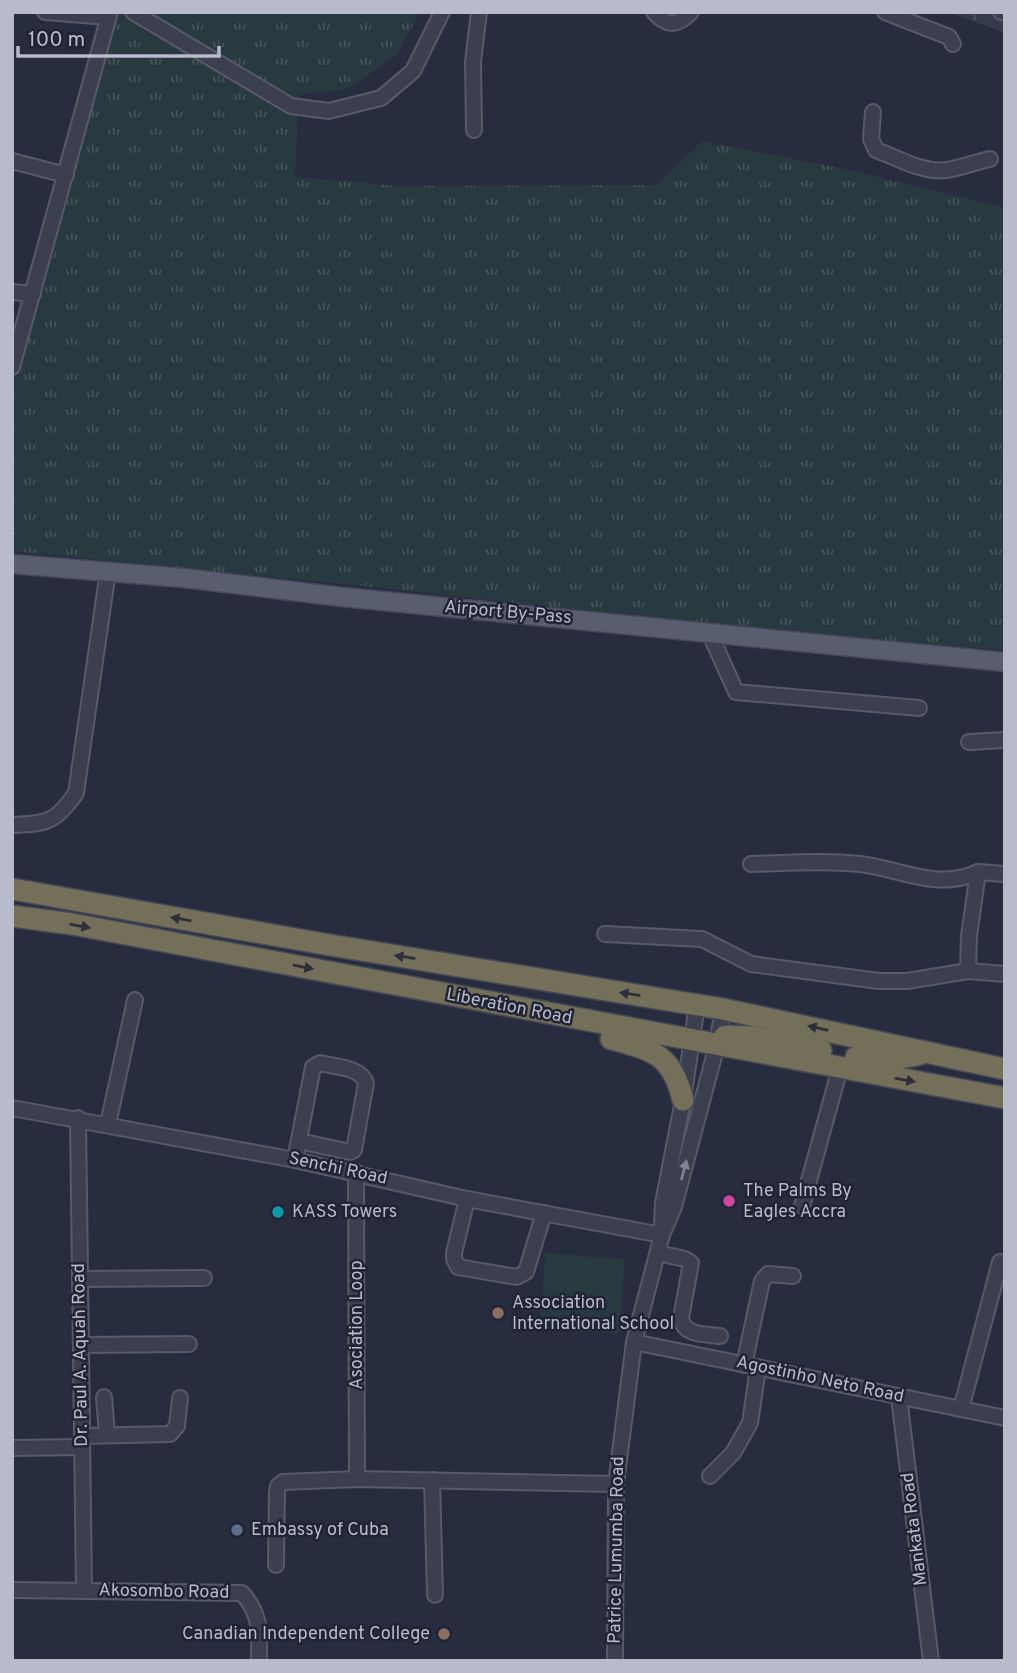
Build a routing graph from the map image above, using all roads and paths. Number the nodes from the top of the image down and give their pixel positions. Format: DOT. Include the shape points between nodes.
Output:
graph roads {
  1 [pos="45,12"];
  2 [pos="133,12"];
  3 [pos="442,12"];
  4 [pos="479,12"];
  5 [pos="654,12"];
  6 [pos="691,12"];
  7 [pos="885,12"];
  8 [pos="976,12"];
  9 [pos="109,14"];
  10 [pos="974,20"];
  11 [pos="953,44"];
  12 [pos="873,112"];
  13 [pos="474,130"];
  14 [pos="990,159"];
  15 [pos="12,161"];
  16 [pos="66,175"];
  17 [pos="12,292"];
  18 [pos="33,294"];
  19 [pos="12,367"];
  20 [pos="12,564"];
  21 [pos="108,571"];
  22 [pos="710,634"];
  23 [pos="1005,662"];
  24 [pos="919,708"];
  25 [pos="1005,740"];
  26 [pos="969,742"];
  27 [pos="12,825"];
  28 [pos="751,864"];
  29 [pos="978,872"];
  30 [pos="1005,874"];
  31 [pos="12,889"];
  32 [pos="12,916"];
  33 [pos="605,934"];
  34 [pos="968,971"];
  35 [pos="1005,974"];
  36 [pos="135,1000"];
  37 [pos="697,1004"];
  38 [pos="723,1009"];
  39 [pos="572,1019"];
  40 [pos="692,1041"];
  41 [pos="718,1041"];
  42 [pos="927,1053"];
  43 [pos="840,1068"];
  44 [pos="1005,1069"];
  45 [pos="1005,1098"];
  46 [pos="683,1100"];
  47 [pos="12,1108"];
  48 [pos="78,1118"];
  49 [pos="108,1124"];
  50 [pos="299,1141"];
  51 [pos="295,1160"];
  52 [pos="356,1172"];
  53 [pos="467,1199"];
  54 [pos="802,1206"];
  55 [pos="544,1213"];
  56 [pos="662,1235"];
  57 [pos="658,1253"];
  58 [pos="1000,1262"];
  59 [pos="793,1276"];
  60 [pos="204,1278"];
  61 [pos="80,1279"];
  62 [pos="720,1336"];
  63 [pos="635,1342"];
  64 [pos="189,1344"];
  65 [pos="81,1345"];
  66 [pos="751,1366"];
  67 [pos="104,1397"];
  68 [pos="899,1397"];
  69 [pos="180,1398"];
  70 [pos="961,1409"];
  71 [pos="1005,1418"];
  72 [pos="107,1435"];
  73 [pos="82,1441"];
  74 [pos="12,1448"];
  75 [pos="710,1476"];
  76 [pos="357,1479"];
  77 [pos="432,1480"];
  78 [pos="616,1484"];
  79 [pos="276,1565"];
  80 [pos="12,1590"];
  81 [pos="84,1591"];
  82 [pos="435,1595"];
  83 [pos="259,1661"];
  84 [pos="615,1661"];
  85 [pos="931,1661"];
  1 -- 9 [label="street"];
  2 -- 3 [label="street" via="291,106 329,111 381,98 413,71"];
  4 -- 13 [label="street" via="473,62"];
  5 -- 6 [label="street" via="671,23 683,21"];
  7 -- 11 [label="street" via="949,37"];
  8 -- 10 [label="path"];
  9 -- 16 [label="street"];
  12 -- 14 [label="street" via="871,139 876,150 934,170"];
  15 -- 16 [label="street"];
  16 -- 18 [label="street"];
  17 -- 18 [label="street"];
  18 -- 19 [label="street"];
  20 -- 21 [label="main road, Airport By-Pass"];
  21 -- 22 [label="main road, Airport By-Pass"];
  21 -- 27 [label="street" via="76,793 62,813 48,821"];
  22 -- 23 [label="main road, Airport By-Pass"];
  22 -- 24 [label="street" via="736,692"];
  25 -- 26 [label="street"];
  28 -- 29 [label="street" via="860,864 941,880 962,880"];
  29 -- 30 [label="street"];
  29 -- 34 [label="street" via="968,936"];
  37 -- 31 [label="highway, Liberation Road, one-way"];
  32 -- 39 [label="highway, Liberation Road, one-way"];
  33 -- 34 [label="street" via="702,939 751,964 879,981"];
  34 -- 35 [label="street"];
  36 -- 49 [label="street"];
  37 -- 38 [label="highway, Liberation Road"];
  37 -- 40 [label="street, Patrice Lumumba Road"];
  38 -- 41 [label="street, Patrice Lumumba Road"];
  42 -- 38 [label="highway, Liberation Road, one-way"];
  39 -- 40 [label="highway, Liberation Road"];
  39 -- 46 [label="highway" via="601,1036 656,1054 674,1071"];
  40 -- 41 [label="highway, Liberation Road"];
  40 -- 46 [label="street, Patrice Lumumba Road"];
  41 -- 42 [label="highway" via="754,1037 877,1061"];
  41 -- 43 [label="highway, Liberation Road"];
  56 -- 41 [label="street, Patrice Lumumba Road, one-way" via="674,1207"];
  42 -- 44 [label="highway, Liberation Road"];
  43 -- 45 [label="highway, Liberation Road, one-way"];
  43 -- 54 [label="street"];
  46 -- 56 [label="street, Patrice Lumumba Road" via="663,1203"];
  47 -- 48 [label="street, Senchi Road"];
  48 -- 49 [label="street, Senchi Road"];
  48 -- 61 [label="street, Dr. Paul A. Aquah Road"];
  49 -- 51 [label="street, Senchi Road"];
  50 -- 50 [label="street" via="313,1067 320,1063 364,1076 354,1150"];
  50 -- 51 [label="street"];
  51 -- 52 [label="street, Senchi Road"];
  52 -- 53 [label="street, Senchi Road"];
  52 -- 76 [label="street, Asociation Loop"];
  53 -- 55 [label="street, Senchi Road"];
  53 -- 55 [label="street" via="454,1253 458,1267 522,1276"];
  55 -- 56 [label="street, Senchi Road"];
  56 -- 57 [label="street, Patrice Lumumba Road"];
  57 -- 62 [label="street" via="691,1263 682,1325 690,1332"];
  57 -- 63 [label="street, Patrice Lumumba Road"];
  58 -- 70 [label="street"];
  59 -- 66 [label="street" via="768,1274 762,1281"];
  60 -- 61 [label="street"];
  61 -- 65 [label="street, Dr. Paul A. Aquah Road"];
  63 -- 66 [label="street, Agostinho Neto Road"];
  63 -- 78 [label="street, Patrice Lumumba Road"];
  64 -- 65 [label="street"];
  65 -- 73 [label="street, Dr. Paul A. Aquah Road"];
  66 -- 68 [label="street, Agostinho Neto Road"];
  66 -- 75 [label="street" via="750,1423 733,1453"];
  67 -- 72 [label="street"];
  68 -- 70 [label="street, Agostinho Neto Road"];
  68 -- 85 [label="street, Mankata Road"];
  69 -- 72 [label="street" via="177,1426 170,1434"];
  70 -- 71 [label="street, Agostinho Neto Road"];
  72 -- 73 [label="street"];
  73 -- 74 [label="street"];
  73 -- 81 [label="street, Dr. Paul A. Aquah Road"];
  76 -- 77 [label="street"];
  76 -- 79 [label="street" via="283,1482 278,1486"];
  77 -- 78 [label="street"];
  77 -- 82 [label="street"];
  78 -- 84 [label="street, Patrice Lumumba Road"];
  80 -- 81 [label="street, Akosombo Road"];
  81 -- 83 [label="street, Akosombo Road" via="242,1593 259,1623"];
}
